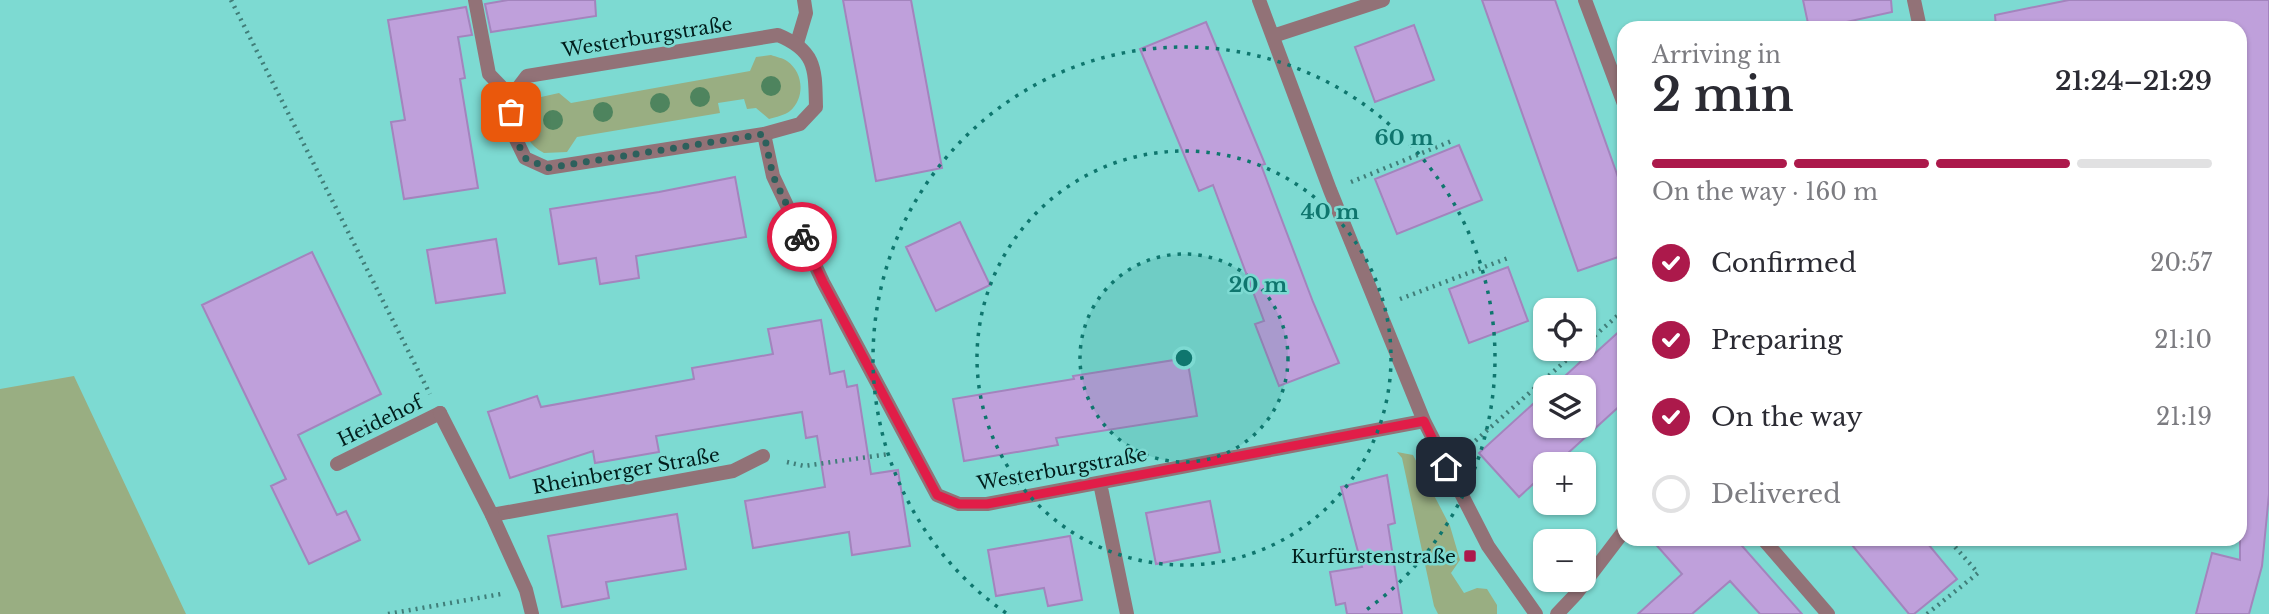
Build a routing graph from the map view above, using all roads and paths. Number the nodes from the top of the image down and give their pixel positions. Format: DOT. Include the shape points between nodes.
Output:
graph roads {
  1 [pos="231,0"];
  2 [pos="475,0"];
  3 [pos="804,0"];
  4 [pos="1259,0"];
  5 [pos="1383,0"];
  6 [pos="1585,0"];
  7 [pos="1914,0"];
  8 [pos="1918,21"];
  9 [pos="1273,36"];
  10 [pos="797,43"];
  11 [pos="1617,85"];
  12 [pos="512,97"];
  13 [pos="764,134"];
  14 [pos="1454,140"];
  15 [pos="1330,190"];
  16 [pos="1508,258"];
  17 [pos="1379,307"];
  18 [pos="1617,316"];
  19 [pos="1596,335"];
  20 [pos="1566,361"];
  21 [pos="440,413"];
  22 [pos="1424,421"];
  23 [pos="914,454"];
  24 [pos="763,456"];
  25 [pos="337,464"];
  26 [pos="1446,467"];
  27 [pos="1100,484"];
  28 [pos="492,515"];
  29 [pos="1617,540"];
  30 [pos="1769,546"];
  31 [pos="1954,546"];
  32 [pos="527,590"];
  33 [pos="388,614"];
  34 [pos="532,614"];
  35 [pos="1127,614"];
  36 [pos="1536,614"];
  37 [pos="1557,614"];
  38 [pos="1828,614"];
  39 [pos="1927,614"];
  1 -- 21 [label="path"];
  2 -- 12 [label="street" via="489,74"];
  3 -- 10 [label="street" via="806,13"];
  4 -- 9 [label="street"];
  5 -- 9 [label="street"];
  6 -- 11 [label="street"];
  7 -- 8 [label="street"];
  9 -- 15 [label="street"];
  10 -- 12 [label="street, Westerburgstraße" via="778,36 527,76"];
  10 -- 13 [label="street" via="815,72 816,107 800,124"];
  12 -- 13 [label="street" via="510,127 525,158 547,168"];
  13 -- 23 [label="street, Westerburgstraße" via="773,176"];
  14 -- 15 [label="path"];
  15 -- 17 [label="street"];
  16 -- 17 [label="path"];
  17 -- 22 [label="street"];
  18 -- 19 [label="path"];
  20 -- 26 [label="path"];
  21 -- 25 [label="street, Heidehof"];
  21 -- 28 [label="street"];
  22 -- 26 [label="street"];
  22 -- 27 [label="street, Westerburgstraße"];
  23 -- 24 [label="path" via="804,466"];
  23 -- 27 [label="street, Westerburgstraße" via="937,495 959,504 987,504"];
  24 -- 28 [label="street, Rheinberger Straße" via="733,471"];
  26 -- 36 [label="street" via="1488,546"];
  27 -- 35 [label="street"];
  28 -- 32 [label="street"];
  29 -- 37 [label="street"];
  30 -- 38 [label="street"];
  31 -- 39 [label="path" via="1978,573"];
  32 -- 33 [label="path"];
  32 -- 34 [label="street"];
}
